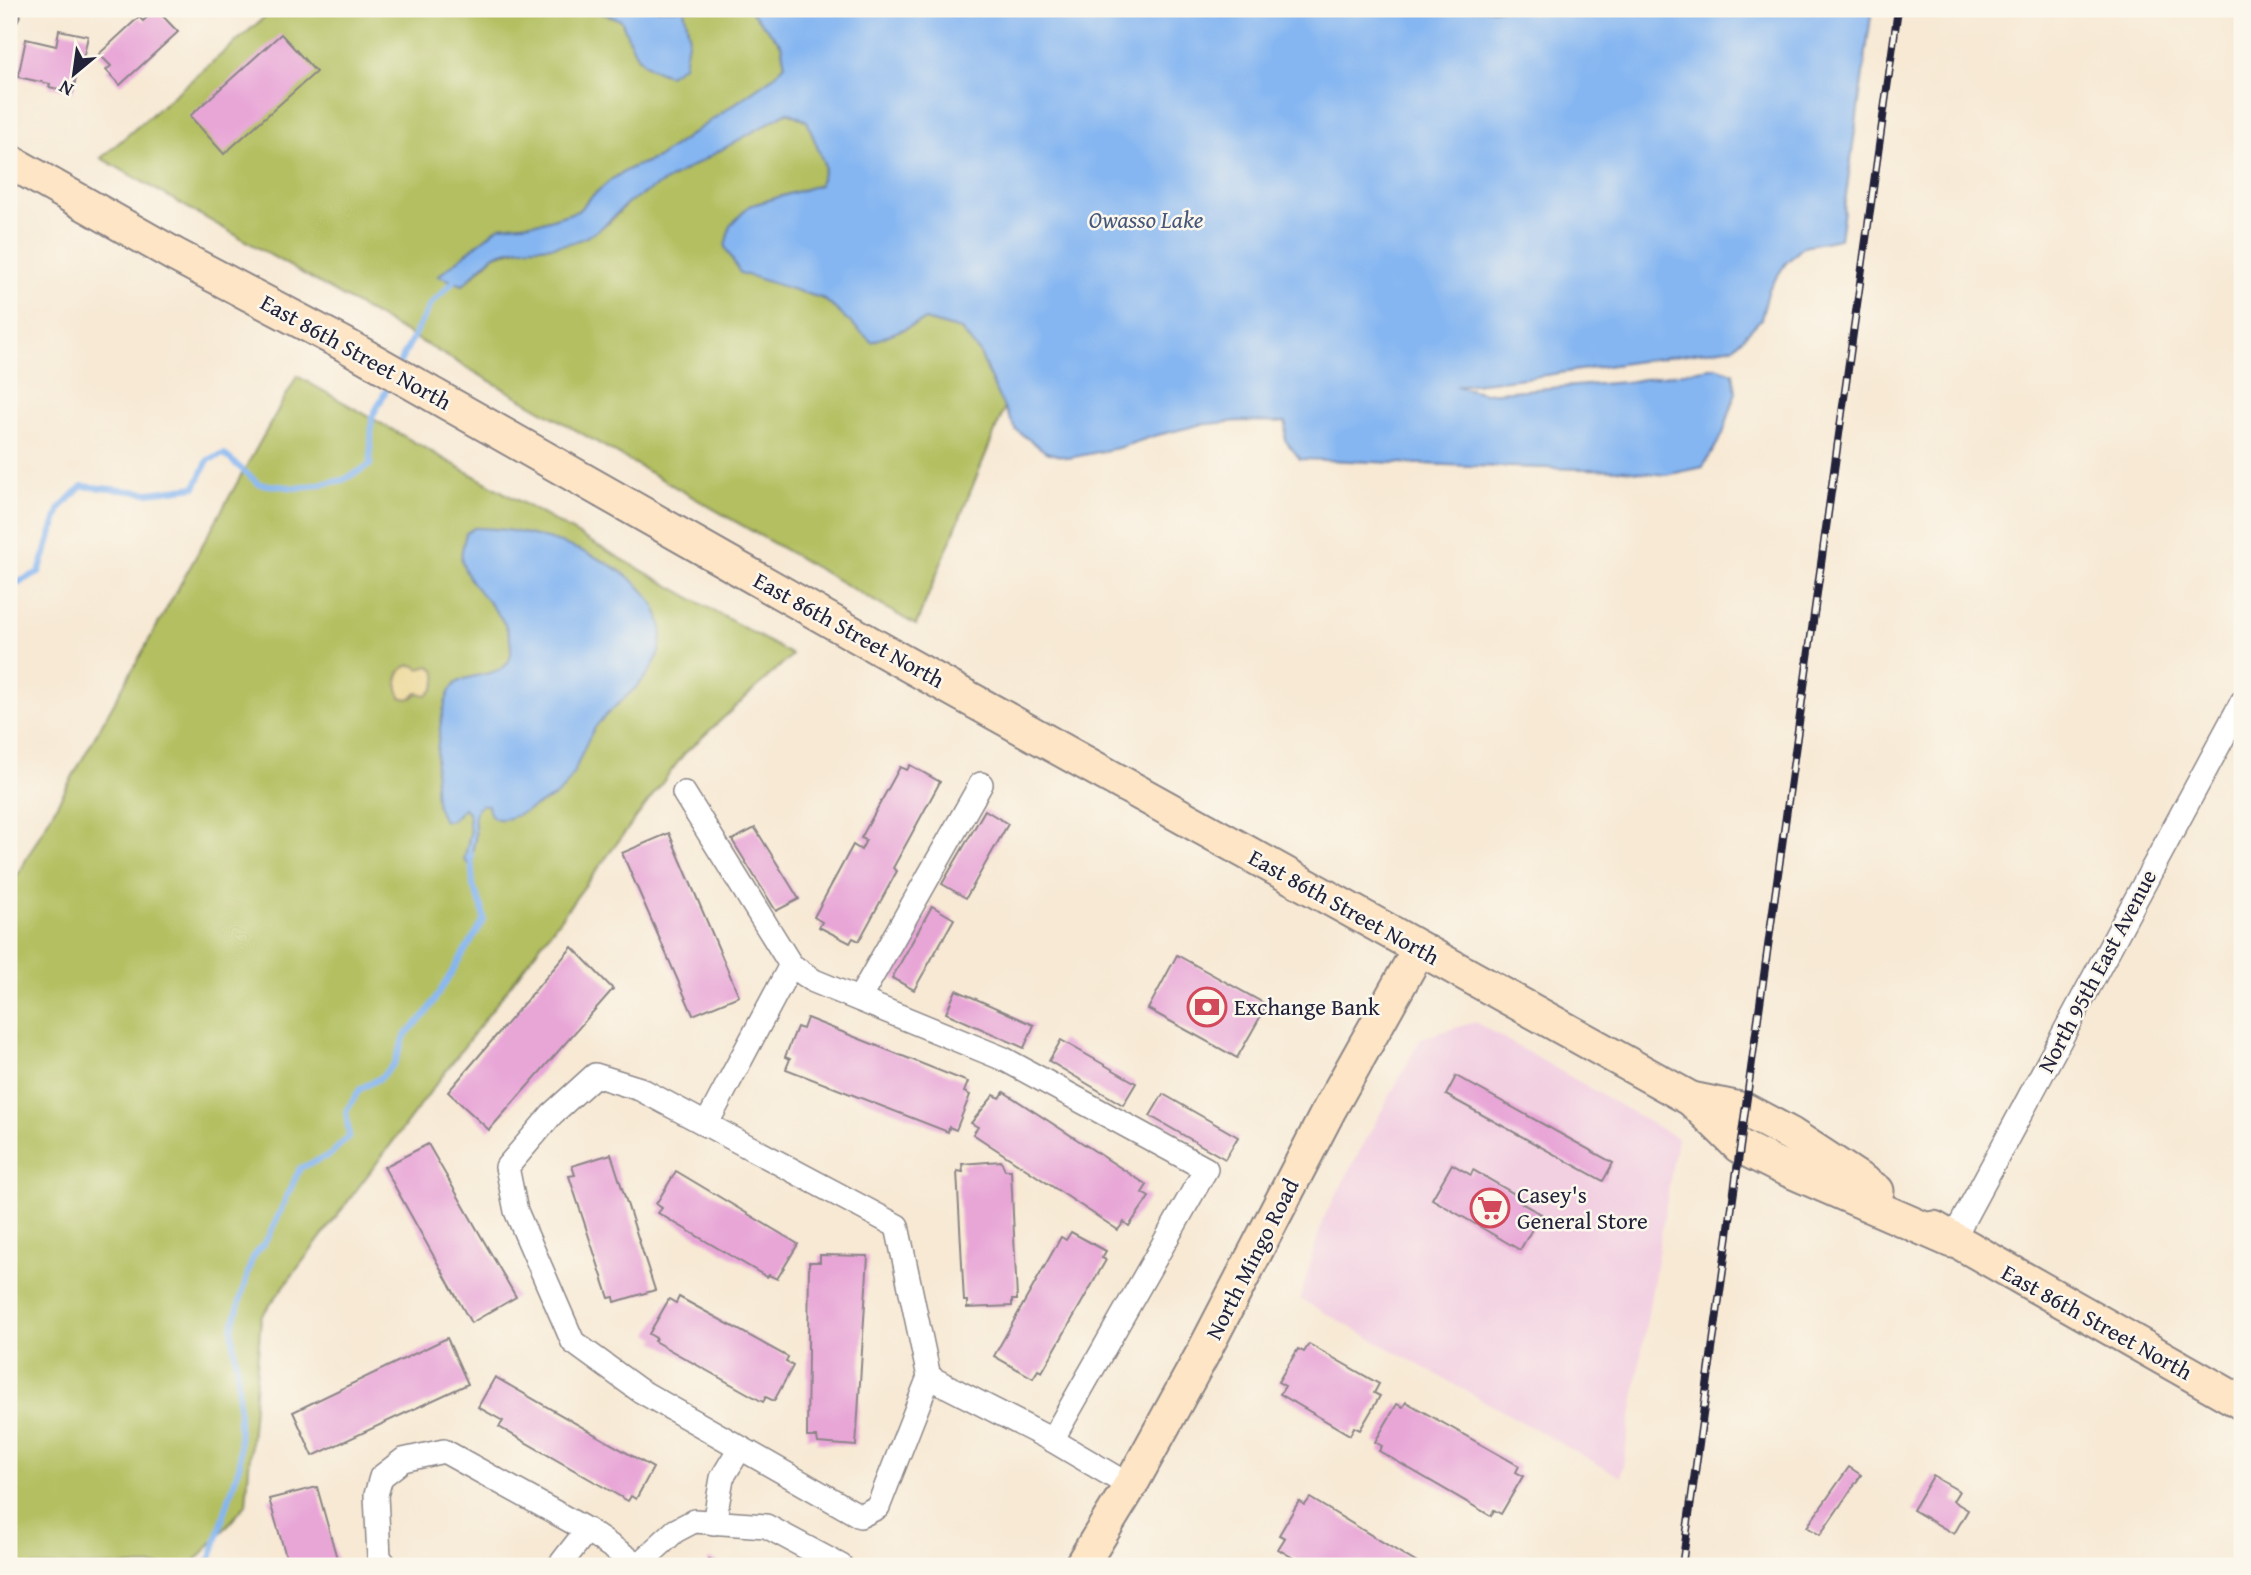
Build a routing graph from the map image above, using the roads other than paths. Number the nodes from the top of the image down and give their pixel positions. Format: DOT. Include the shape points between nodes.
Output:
graph roads {
  1 [pos="9,161"];
  2 [pos="2242,702"];
  3 [pos="981,785"];
  4 [pos="684,793"];
  5 [pos="1419,948"];
  6 [pos="791,965"];
  7 [pos="859,999"];
  8 [pos="706,1125"];
  9 [pos="1952,1241"];
  10 [pos="929,1377"];
  11 [pos="2242,1403"];
  12 [pos="1052,1440"];
  13 [pos="740,1448"];
  14 [pos="1130,1486"];
  15 [pos="715,1523"];
  16 [pos="587,1530"];
  17 [pos="386,1566"];
  18 [pos="559,1566"];
  19 [pos="841,1566"];
  20 [pos="1081,1566"];
  1 -- 5 [label="street, East 86th Street North"];
  2 -- 9 [label="street, North 95th East Avenue"];
  3 -- 7 [label="street"];
  4 -- 6 [label="street"];
  5 -- 9 [label="street, East 86th Street North" via="1691,1099 1745,1110 1790,1134"];
  5 -- 14 [label="street, North Mingo Road"];
  6 -- 7 [label="street" via="814,981"];
  6 -- 8 [label="street"];
  7 -- 12 [label="street" via="1004,1059 1206,1169"];
  8 -- 10 [label="street" via="897,1226"];
  8 -- 13 [label="street" via="640,1089 595,1074 552,1114 507,1167 516,1211 573,1342 639,1390"];
  9 -- 11 [label="street, East 86th Street North"];
  10 -- 12 [label="street"];
  10 -- 13 [label="street" via="878,1507 860,1516"];
  12 -- 14 [label="street"];
  13 -- 15 [label="street" via="722,1478"];
  14 -- 20 [label="street, North Mingo Road"];
  15 -- 16 [label="street" via="694,1521 675,1531 638,1565"];
  15 -- 19 [label="street" via="766,1525"];
  16 -- 17 [label="street" via="444,1451 403,1460 381,1477 376,1495 379,1557"];
  16 -- 18 [label="street"];
}
